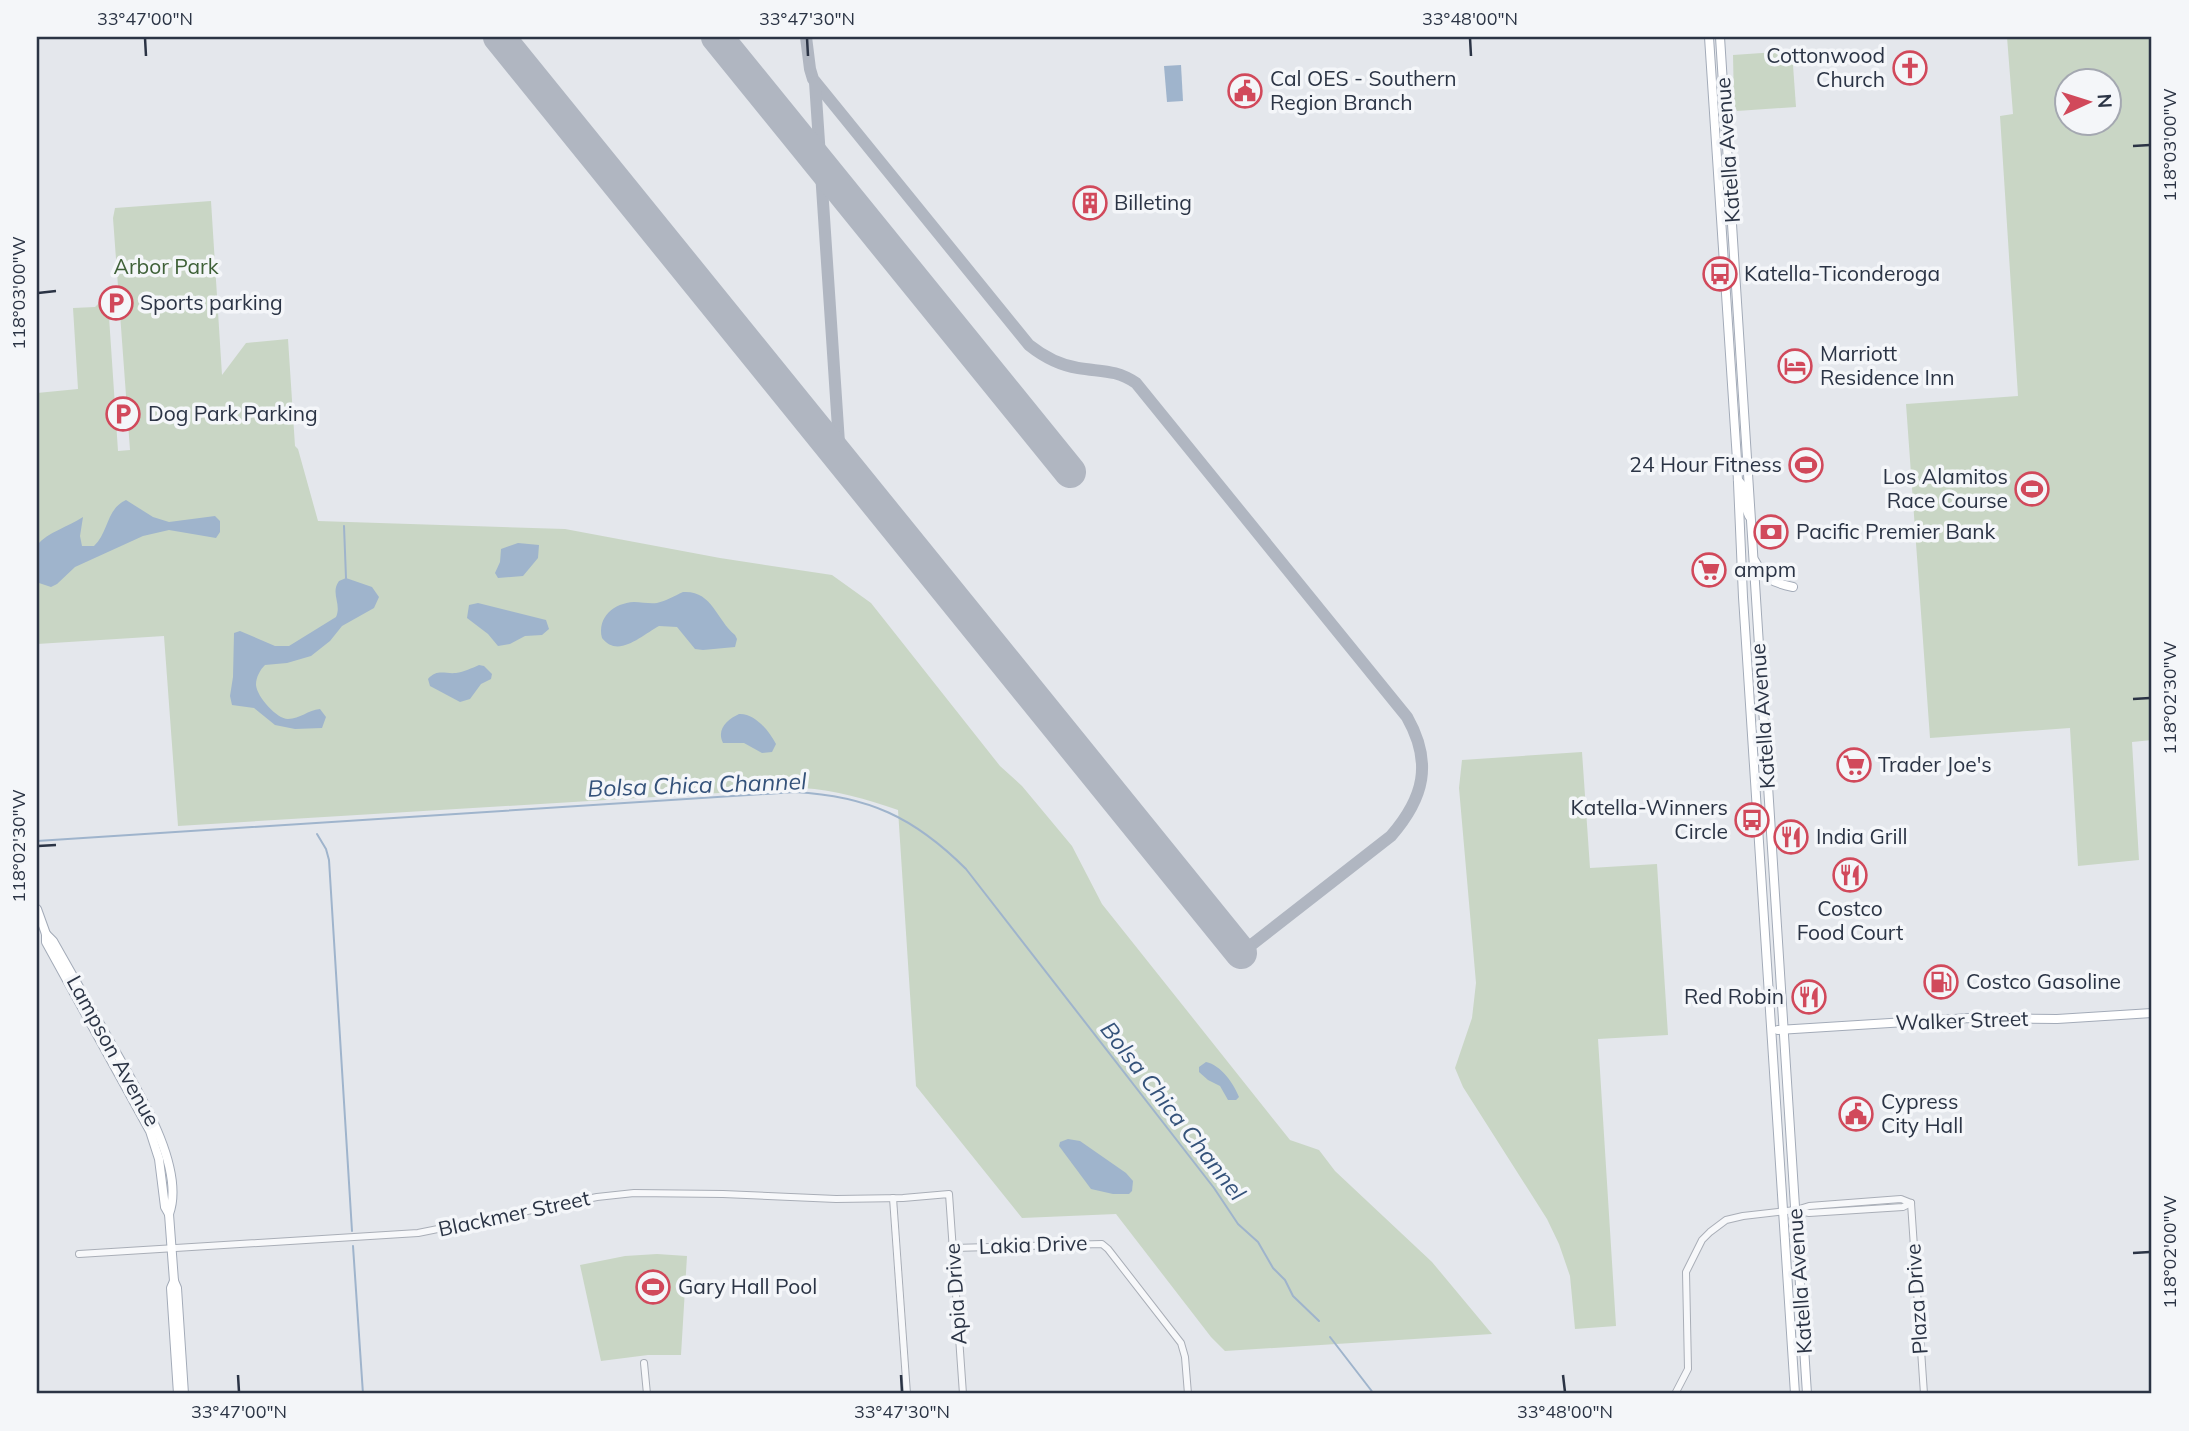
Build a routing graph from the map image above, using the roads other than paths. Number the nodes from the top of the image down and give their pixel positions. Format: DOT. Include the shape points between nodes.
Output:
graph roads {
  1 [pos="1709,37"];
  2 [pos="1720,37"];
  3 [pos="1738,480"];
  4 [pos="1752,522"];
  5 [pos="1753,557"];
  6 [pos="1793,587"];
  7 [pos="37,909"];
  8 [pos="2152,1013"];
  9 [pos="1771,1030"];
  10 [pos="1783,1030"];
  11 [pos="949,1194"];
  12 [pos="893,1198"];
  13 [pos="1795,1210"];
  14 [pos="1783,1211"];
  15 [pos="953,1248"];
  16 [pos="172,1249"];
  17 [pos="79,1254"];
  18 [pos="174,1281"];
  19 [pos="644,1363"];
  20 [pos="178,1394"];
  21 [pos="184,1394"];
  22 [pos="647,1394"];
  23 [pos="906,1394"];
  24 [pos="963,1394"];
  25 [pos="1188,1394"];
  26 [pos="1675,1394"];
  27 [pos="1795,1394"];
  28 [pos="1807,1394"];
  29 [pos="1924,1394"];
  1 -- 3 [label="main road, Katella Avenue"];
  2 -- 4 [label="main road, Katella Avenue"];
  3 -- 4 [label="main road" via="1744,486"];
  3 -- 9 [label="main road, Katella Avenue"];
  4 -- 5 [label="main road, Katella Avenue"];
  5 -- 6 [label="main road" via="1768,580"];
  5 -- 10 [label="main road, Katella Avenue"];
  7 -- 16 [label="main road, Lampson Avenue" via="46,942 150,1131 159,1159"];
  8 -- 10 [label="main road, Walker Street"];
  9 -- 10 [label="main road, Walker Street"];
  9 -- 14 [label="main road, Katella Avenue"];
  10 -- 13 [label="main road, Katella Avenue"];
  11 -- 12 [label="street, Blackmer Street"];
  11 -- 15 [label="street, Apia Drive"];
  12 -- 16 [label="street, Blackmer Street" via="634,1193 418,1233"];
  12 -- 23 [label="street"];
  13 -- 14 [label="street"];
  13 -- 28 [label="main road, Katella Avenue"];
  13 -- 29 [label="street, Plaza Drive" via="1903,1208 1911,1203"];
  14 -- 26 [label="street" via="1726,1220 1702,1240 1686,1272 1688,1369"];
  14 -- 27 [label="main road, Katella Avenue"];
  15 -- 24 [label="street, Apia Drive"];
  15 -- 25 [label="street, Lakia Drive" via="1102,1244 1181,1343"];
  16 -- 17 [label="street, Blackmer Street"];
  16 -- 18 [label="main road, Lampson Avenue"];
  18 -- 20 [label="main road, Lampson Avenue"];
  18 -- 21 [label="main road, Lampson Avenue"];
  19 -- 22 [label="street"];
}
